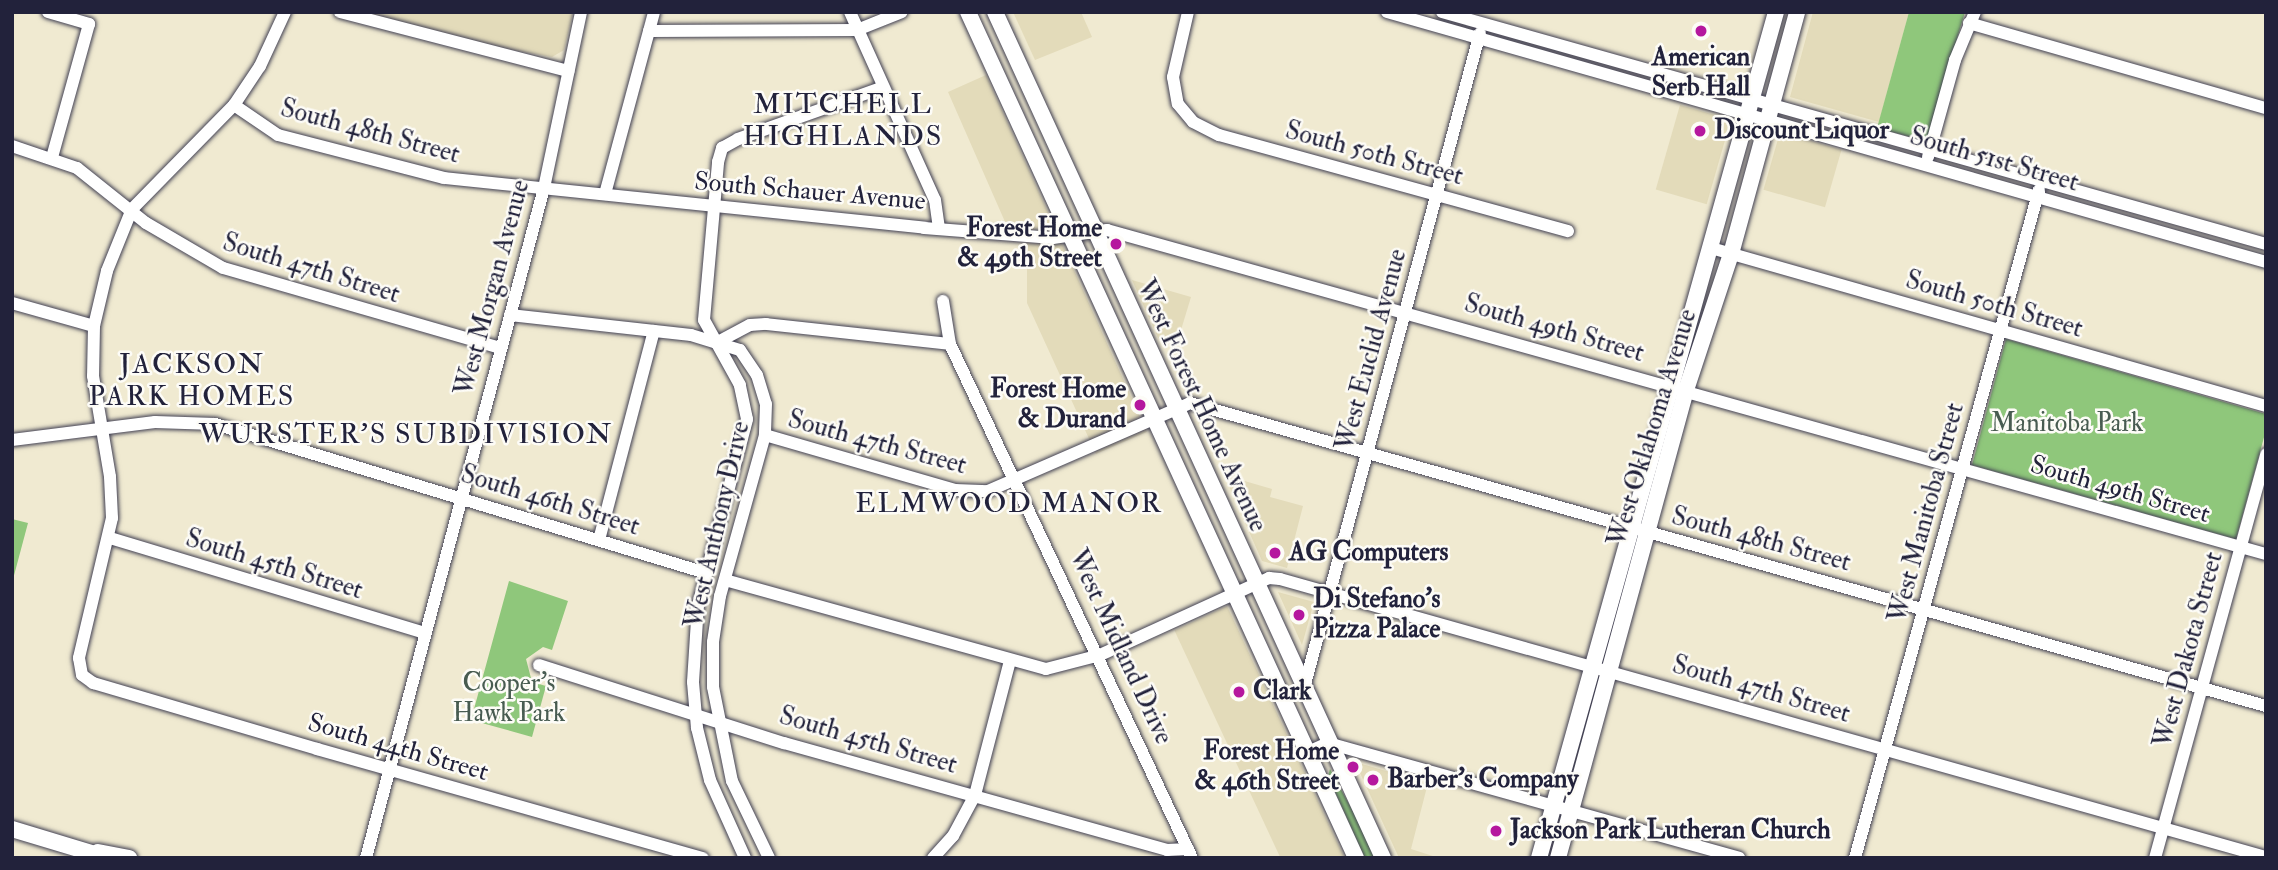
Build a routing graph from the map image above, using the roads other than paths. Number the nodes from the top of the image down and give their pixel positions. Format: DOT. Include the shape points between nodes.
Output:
graph roads {
  1 [pos="48,12"];
  2 [pos="285,12"];
  3 [pos="340,12"];
  4 [pos="581,12"];
  5 [pos="654,12"];
  6 [pos="850,12"];
  7 [pos="902,12"];
  8 [pos="968,12"];
  9 [pos="995,12"];
  10 [pos="1188,12"];
  11 [pos="1387,12"];
  12 [pos="1442,12"];
  13 [pos="1776,12"];
  14 [pos="1797,12"];
  15 [pos="1972,18"];
  16 [pos="1483,24"];
  17 [pos="857,30"];
  18 [pos="649,31"];
  19 [pos="1479,39"];
  20 [pos="568,71"];
  21 [pos="881,88"];
  22 [pos="234,105"];
  23 [pos="1750,106"];
  24 [pos="2266,108"];
  25 [pos="1770,112"];
  26 [pos="12,146"];
  27 [pos="1930,149"];
  28 [pos="52,157"];
  29 [pos="1926,164"];
  30 [pos="1731,176"];
  31 [pos="2041,181"];
  32 [pos="544,188"];
  33 [pos="604,194"];
  34 [pos="1436,195"];
  35 [pos="2037,196"];
  36 [pos="714,207"];
  37 [pos="132,209"];
  38 [pos="939,227"];
  39 [pos="1094,230"];
  40 [pos="1568,231"];
  41 [pos="1737,232"];
  42 [pos="1072,235"];
  43 [pos="2266,244"];
  44 [pos="1710,248"];
  45 [pos="1731,254"];
  46 [pos="2266,262"];
  47 [pos="943,301"];
  48 [pos="12,303"];
  49 [pos="1406,312"];
  50 [pos="510,315"];
  51 [pos="94,326"];
  52 [pos="654,331"];
  53 [pos="2001,331"];
  54 [pos="716,343"];
  55 [pos="950,344"];
  56 [pos="500,348"];
  57 [pos="1678,388"];
  58 [pos="2266,406"];
  59 [pos="1165,413"];
  60 [pos="102,430"];
  61 [pos="765,435"];
  62 [pos="12,440"];
  63 [pos="1368,453"];
  64 [pos="2266,454"];
  65 [pos="1963,468"];
  66 [pos="1018,482"];
  67 [pos="461,498"];
  68 [pos="1629,527"];
  69 [pos="1647,532"];
  70 [pos="110,538"];
  71 [pos="599,540"];
  72 [pos="2241,547"];
  73 [pos="2266,554"];
  74 [pos="706,573"];
  75 [pos="724,580"];
  76 [pos="1246,589"];
  77 [pos="1329,592"];
  78 [pos="1925,609"];
  79 [pos="425,633"];
  80 [pos="1100,655"];
  81 [pos="1010,661"];
  82 [pos="539,665"];
  83 [pos="1591,666"];
  84 [pos="1608,671"];
  85 [pos="1304,688"];
  86 [pos="2203,688"];
  87 [pos="2266,706"];
  88 [pos="696,713"];
  89 [pos="718,720"];
  90 [pos="1328,743"];
  91 [pos="1886,749"];
  92 [pos="1308,752"];
  93 [pos="390,769"];
  94 [pos="975,795"];
  95 [pos="1553,805"];
  96 [pos="1571,810"];
  97 [pos="2163,828"];
  98 [pos="12,829"];
  99 [pos="89,851"];
  100 [pos="1190,853"];
  101 [pos="2266,857"];
  102 [pos="108,858"];
  103 [pos="129,858"];
  104 [pos="366,858"];
  105 [pos="703,858"];
  106 [pos="745,858"];
  107 [pos="769,858"];
  108 [pos="933,858"];
  109 [pos="1356,858"];
  110 [pos="1383,858"];
  111 [pos="1539,858"];
  112 [pos="1558,858"];
  113 [pos="1739,858"];
  114 [pos="1855,858"];
  115 [pos="2155,858"];
  1 -- 28 [label="street" via="89,24"];
  2 -- 22 [label="street" via="260,65"];
  3 -- 20 [label="street"];
  4 -- 20 [label="street, West Morgan Avenue"];
  5 -- 18 [label="street"];
  6 -- 17 [label="street"];
  7 -- 17 [label="street"];
  8 -- 42 [label="main road, West Forest Home Avenue"];
  9 -- 39 [label="main road, West Forest Home Avenue"];
  10 -- 34 [label="street, South 50th Street" via="1173,77 1178,104 1193,122 1219,135"];
  11 -- 19 [label="street, South 51st Street"];
  12 -- 16 [label="street, South 51st Street"];
  13 -- 23 [label="main road, West Oklahoma Avenue"];
  14 -- 25 [label="main road, West Oklahoma Avenue"];
  15 -- 24 [label="street"];
  15 -- 27 [label="street"];
  16 -- 19 [label="street, West Euclid Avenue"];
  16 -- 23 [label="street, South 51st Street"];
  17 -- 18 [label="street"];
  17 -- 21 [label="street"];
  18 -- 33 [label="street"];
  19 -- 23 [label="street, South 51st Street"];
  19 -- 34 [label="street, West Euclid Avenue"];
  20 -- 32 [label="street, West Morgan Avenue"];
  21 -- 36 [label="street, West Anthony Drive" via="722,148"];
  21 -- 38 [label="street" via="935,200"];
  22 -- 32 [label="street, South 48th Street" via="278,135 388,166 456,180"];
  22 -- 37 [label="street"];
  23 -- 25 [label="street, South 51st Street"];
  23 -- 30 [label="main road, West Oklahoma Avenue"];
  25 -- 27 [label="street, South 51st Street"];
  25 -- 29 [label="street, South 51st Street"];
  25 -- 41 [label="main road, West Oklahoma Avenue"];
  26 -- 28 [label="street, South 47th Street"];
  27 -- 29 [label="street"];
  27 -- 31 [label="street, South 51st Street"];
  28 -- 37 [label="street, South 47th Street" via="101,183"];
  29 -- 35 [label="street, South 51st Street"];
  30 -- 41 [label="main road" via="1739,182"];
  30 -- 44 [label="main road, West Oklahoma Avenue"];
  31 -- 35 [label="street, West Manitoba Street"];
  31 -- 43 [label="street, South 51st Street"];
  32 -- 33 [label="street, South Schauer Avenue"];
  32 -- 50 [label="street, West Morgan Avenue"];
  33 -- 36 [label="street, South Schauer Avenue"];
  34 -- 40 [label="street, South 50th Street"];
  34 -- 49 [label="street, West Euclid Avenue"];
  35 -- 46 [label="street, South 51st Street"];
  35 -- 53 [label="street, West Manitoba Street"];
  36 -- 38 [label="street, South Schauer Avenue"];
  36 -- 54 [label="street, West Anthony Drive" via="704,320"];
  37 -- 51 [label="street" via="107,271"];
  37 -- 56 [label="street, South 47th Street" via="183,248 223,268"];
  38 -- 42 [label="street, South Schauer Avenue"];
  39 -- 42 [label="street, South 49th Street"];
  39 -- 49 [label="street, South 49th Street"];
  39 -- 59 [label="main road, West Forest Home Avenue"];
  41 -- 45 [label="main road, West Oklahoma Avenue"];
  42 -- 59 [label="main road, West Forest Home Avenue"];
  44 -- 45 [label="street, South 50th Street"];
  44 -- 57 [label="main road, West Oklahoma Avenue"];
  45 -- 53 [label="street, South 50th Street"];
  45 -- 57 [label="main road, West Oklahoma Avenue"];
  47 -- 55 [label="street, West Midland Drive"];
  48 -- 51 [label="street"];
  49 -- 57 [label="street, South 49th Street"];
  49 -- 63 [label="street, West Euclid Avenue"];
  50 -- 52 [label="street"];
  50 -- 56 [label="street, West Morgan Avenue"];
  51 -- 60 [label="street" via="93,376"];
  52 -- 54 [label="street"];
  52 -- 71 [label="street"];
  53 -- 58 [label="street, South 50th Street"];
  53 -- 65 [label="street, West Manitoba Street"];
  54 -- 55 [label="street" via="750,325 766,324"];
  54 -- 61 [label="street, West Anthony Drive" via="740,350 752,366 766,404"];
  54 -- 74 [label="street, West Anthony Drive" via="740,386 747,419"];
  55 -- 66 [label="street, West Midland Drive"];
  56 -- 67 [label="street, West Morgan Avenue"];
  57 -- 65 [label="street, South 49th Street"];
  57 -- 68 [label="main road, West Oklahoma Avenue"];
  57 -- 69 [label="main road, West Oklahoma Avenue"];
  59 -- 63 [label="street, South 48th Street" via="1190,403"];
  59 -- 66 [label="street, South 47th Street"];
  59 -- 76 [label="main road, West Forest Home Avenue"];
  59 -- 76 [label="main road, West Forest Home Avenue"];
  60 -- 62 [label="street, South 46th Street"];
  60 -- 67 [label="street, South 46th Street" via="179,421 215,424"];
  60 -- 70 [label="street" via="112,499"];
  61 -- 66 [label="street, South 47th Street" via="963,492"];
  61 -- 75 [label="street, West Anthony Drive"];
  63 -- 68 [label="street, South 48th Street"];
  63 -- 77 [label="street, West Euclid Avenue"];
  64 -- 72 [label="street, West Dakota Street"];
  65 -- 72 [label="street, South 49th Street"];
  65 -- 78 [label="street, West Manitoba Street"];
  66 -- 80 [label="street, West Midland Drive"];
  67 -- 71 [label="street, South 46th Street"];
  67 -- 79 [label="street, West Morgan Avenue"];
  68 -- 69 [label="street, South 48th Street"];
  68 -- 83 [label="main road, West Oklahoma Avenue"];
  69 -- 78 [label="street, South 48th Street"];
  69 -- 84 [label="main road, West Oklahoma Avenue"];
  70 -- 79 [label="street, South 45th Street"];
  70 -- 93 [label="street, South 44th Street" via="79,658 82,675 93,683"];
  71 -- 74 [label="street, South 46th Street"];
  72 -- 73 [label="street, South 49th Street"];
  72 -- 86 [label="street, West Dakota Street"];
  74 -- 88 [label="street, West Anthony Drive" via="694,640"];
  75 -- 81 [label="street"];
  75 -- 89 [label="street, West Anthony Drive" via="713,642"];
  76 -- 77 [label="street, South 47th Street" via="1280,579"];
  76 -- 80 [label="street"];
  76 -- 85 [label="main road, West Forest Home Avenue"];
  76 -- 92 [label="main road, West Forest Home Avenue"];
  77 -- 83 [label="street, South 47th Street"];
  77 -- 85 [label="street, West Euclid Avenue"];
  78 -- 86 [label="street, South 48th Street"];
  78 -- 91 [label="street, West Manitoba Street"];
  79 -- 93 [label="street, West Morgan Avenue"];
  80 -- 81 [label="street" via="1057,669"];
  80 -- 100 [label="street, West Midland Drive"];
  81 -- 94 [label="street"];
  82 -- 88 [label="street, South 45th Street"];
  83 -- 84 [label="street, South 47th Street"];
  83 -- 95 [label="main road, West Oklahoma Avenue"];
  84 -- 91 [label="street, South 47th Street"];
  84 -- 96 [label="main road, West Oklahoma Avenue"];
  85 -- 90 [label="main road, West Forest Home Avenue"];
  86 -- 87 [label="street, South 48th Street"];
  86 -- 97 [label="street, West Dakota Street"];
  88 -- 89 [label="street, South 45th Street"];
  88 -- 106 [label="street, West Anthony Drive" via="710,780"];
  89 -- 94 [label="street, South 45th Street"];
  89 -- 107 [label="street, West Anthony Drive" via="732,781"];
  90 -- 92 [label="street"];
  90 -- 95 [label="street"];
  90 -- 110 [label="main road, West Forest Home Avenue"];
  91 -- 97 [label="street, South 47th Street"];
  91 -- 114 [label="street, West Manitoba Street"];
  92 -- 109 [label="main road, West Forest Home Avenue"];
  93 -- 104 [label="street, West Morgan Avenue"];
  93 -- 105 [label="street, South 44th Street"];
  94 -- 100 [label="street, South 45th Street"];
  94 -- 108 [label="street" via="953,836"];
  95 -- 96 [label="street"];
  95 -- 111 [label="main road, West Oklahoma Avenue"];
  96 -- 112 [label="main road, West Oklahoma Avenue"];
  96 -- 113 [label="street"];
  97 -- 101 [label="street, South 47th Street"];
  97 -- 115 [label="street, West Dakota Street"];
  98 -- 99 [label="main road"];
  99 -- 102 [label="main road"];
  99 -- 103 [label="main road"];
}
